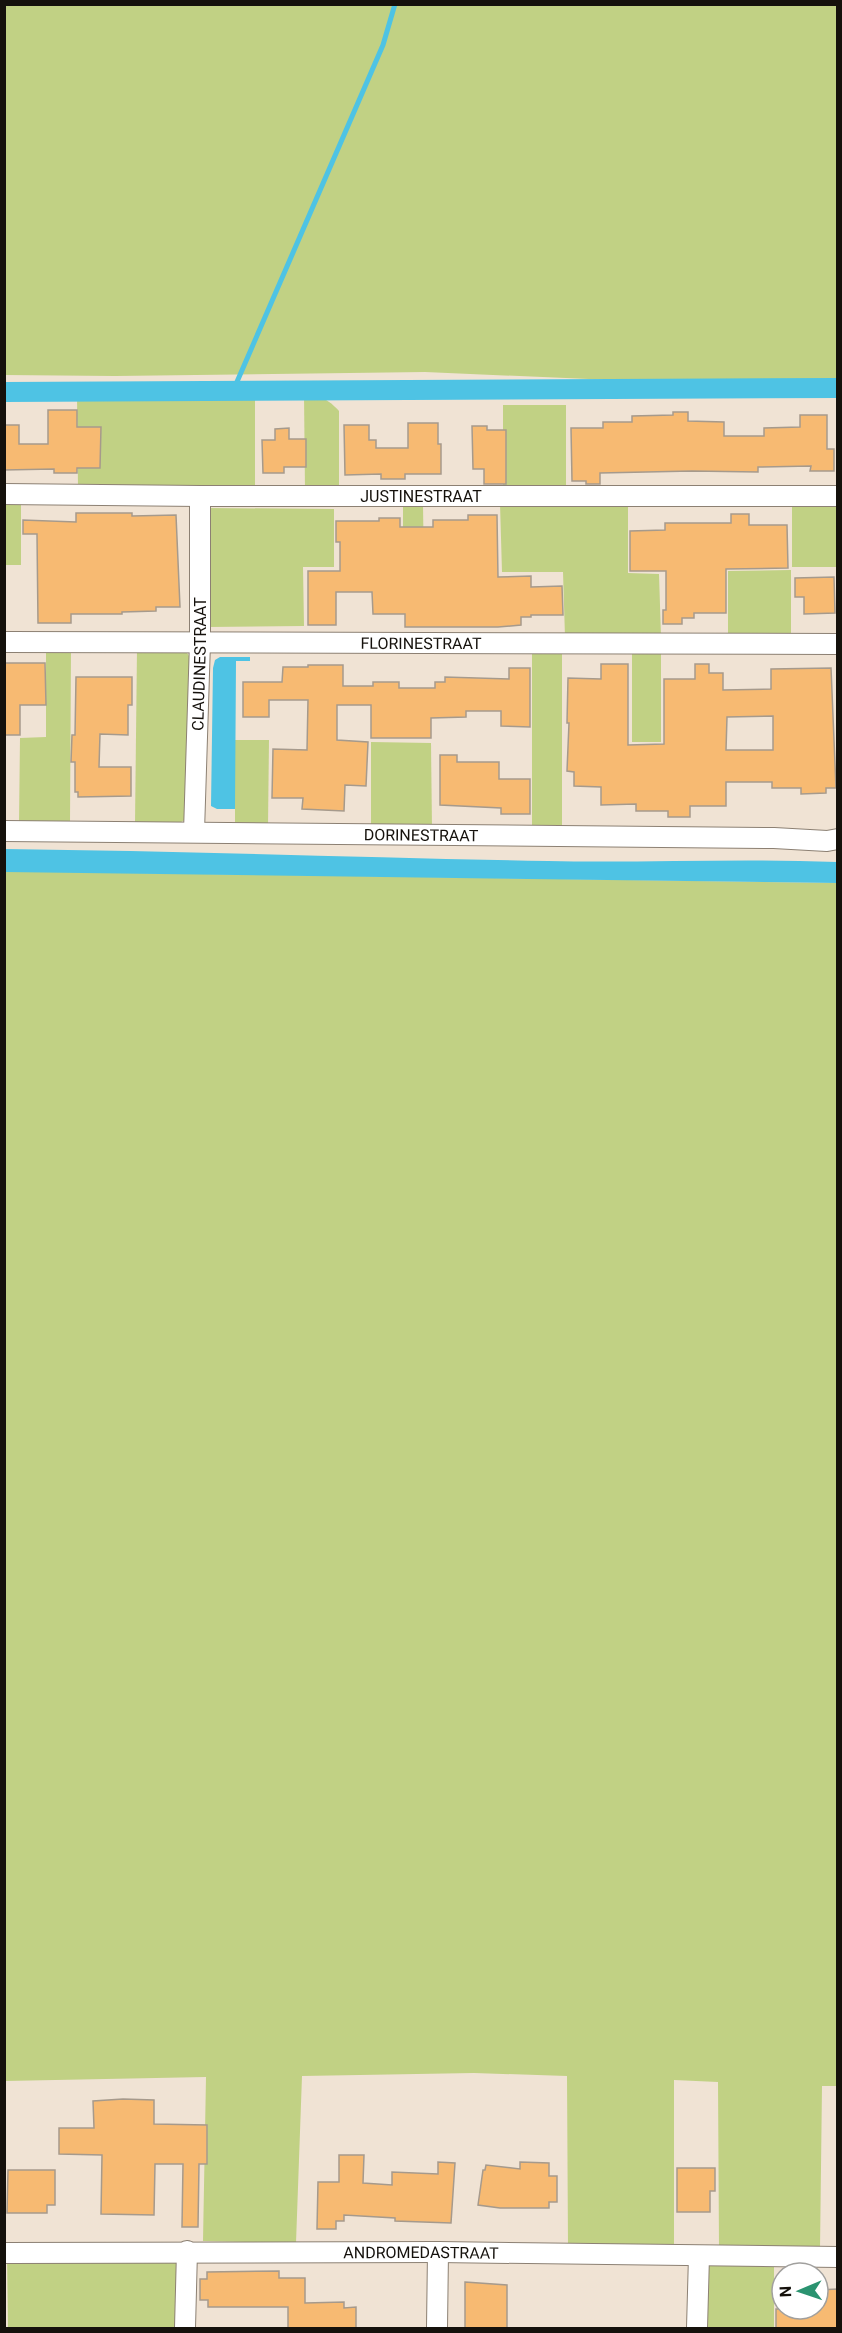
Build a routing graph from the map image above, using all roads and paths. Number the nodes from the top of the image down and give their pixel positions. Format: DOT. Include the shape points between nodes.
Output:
graph roads {
  1 [pos="4,494"];
  2 [pos="200,496"];
  3 [pos="837,496"];
  4 [pos="4,642"];
  5 [pos="200,642"];
  6 [pos="837,644"];
  7 [pos="4,831"];
  8 [pos="194,832"];
  9 [pos="837,839"];
  10 [pos="187,2251"];
  11 [pos="438,2252"];
  12 [pos="4,2253"];
  13 [pos="699,2256"];
  14 [pos="837,2258"];
  15 [pos="185,2328"];
  16 [pos="437,2328"];
  17 [pos="697,2328"];
  1 -- 2 [label="street, JUSTINESTRAAT"];
  2 -- 3 [label="street, JUSTINESTRAAT"];
  2 -- 5 [label="street, CLAUDINESTRAAT"];
  4 -- 5 [label="street, FLORINESTRAAT"];
  5 -- 6 [label="street, FLORINESTRAAT"];
  5 -- 8 [label="street, CLAUDINESTRAAT"];
  7 -- 8 [label="street, DORINESTRAAT"];
  8 -- 9 [label="street, DORINESTRAAT"];
  10 -- 11 [label="street, ANDROMEDASTRAAT"];
  10 -- 12 [label="street, ANDROMEDASTRAAT"];
  10 -- 15 [label="street"];
  11 -- 13 [label="street, ANDROMEDASTRAAT"];
  11 -- 16 [label="street"];
  13 -- 14 [label="street, ANDROMEDASTRAAT"];
  13 -- 17 [label="street"];
}
